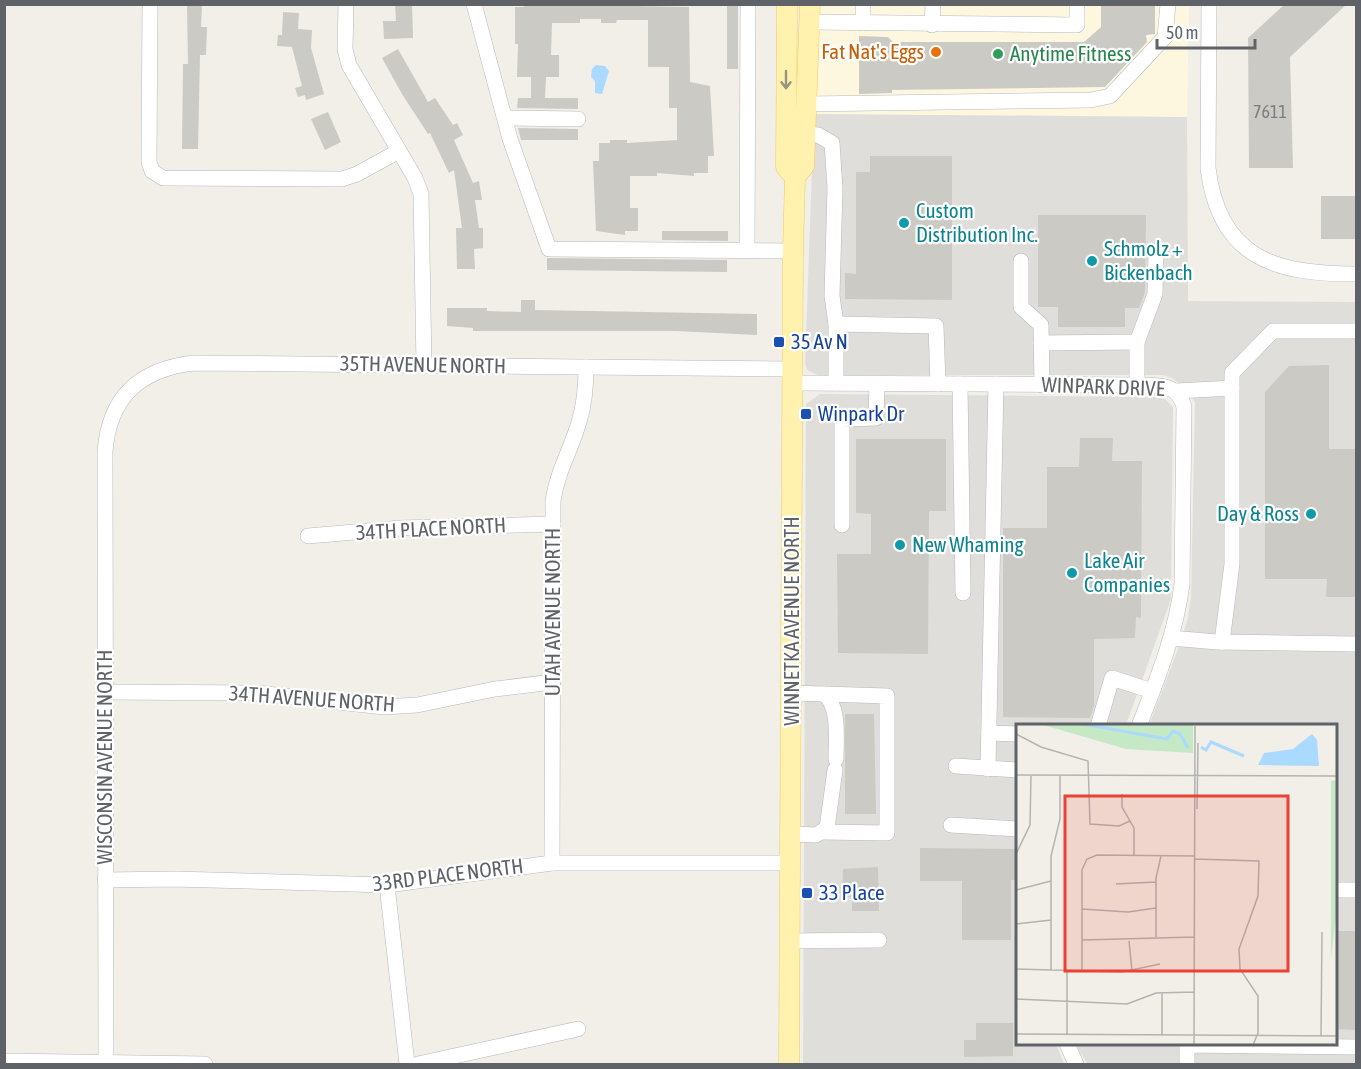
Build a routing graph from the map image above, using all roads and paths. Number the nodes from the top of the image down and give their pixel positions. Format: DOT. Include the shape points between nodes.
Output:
graph roads {
  1 [pos="150,4"];
  2 [pos="346,4"];
  3 [pos="474,4"];
  4 [pos="748,4"];
  5 [pos="787,4"];
  6 [pos="863,4"];
  7 [pos="933,4"];
  8 [pos="1077,4"];
  9 [pos="1168,4"];
  10 [pos="1209,4"];
  11 [pos="810,13"];
  12 [pos="863,23"];
  13 [pos="932,25"];
  14 [pos="807,104"];
  15 [pos="505,118"];
  16 [pos="578,119"];
  17 [pos="806,134"];
  18 [pos="399,151"];
  19 [pos="795,177"];
  20 [pos="747,250"];
  21 [pos="1156,250"];
  22 [pos="793,251"];
  23 [pos="1021,261"];
  24 [pos="1356,274"];
  25 [pos="836,324"];
  26 [pos="1356,331"];
  27 [pos="1137,342"];
  28 [pos="1041,343"];
  29 [pos="424,365"];
  30 [pos="586,367"];
  31 [pos="794,376"];
  32 [pos="836,383"];
  33 [pos="877,384"];
  34 [pos="938,384"];
  35 [pos="960,384"];
  36 [pos="996,384"];
  37 [pos="1042,385"];
  38 [pos="1137,385"];
  39 [pos="1232,388"];
  40 [pos="1177,391"];
  41 [pos="105,452"];
  42 [pos="553,524"];
  43 [pos="842,525"];
  44 [pos="308,536"];
  45 [pos="963,593"];
  46 [pos="1171,638"];
  47 [pos="1222,642"];
  48 [pos="1356,644"];
  49 [pos="553,682"];
  50 [pos="1152,691"];
  51 [pos="105,692"];
  52 [pos="791,693"];
  53 [pos="824,694"];
  54 [pos="1099,724"];
  55 [pos="1140,724"];
  56 [pos="989,733"];
  57 [pos="1016,734"];
  58 [pos="956,766"];
  59 [pos="988,770"];
  60 [pos="1016,770"];
  61 [pos="951,825"];
  62 [pos="1016,830"];
  63 [pos="823,832"];
  64 [pos="790,834"];
  65 [pos="552,863"];
  66 [pos="791,863"];
  67 [pos="105,880"];
  68 [pos="387,885"];
  69 [pos="1337,890"];
  70 [pos="1356,890"];
  71 [pos="879,940"];
  72 [pos="790,941"];
  73 [pos="578,1029"];
  74 [pos="1066,1045"];
  75 [pos="1187,1045"];
  76 [pos="1243,1045"];
  77 [pos="1356,1047"];
  78 [pos="9,1063"];
  79 [pos="106,1063"];
  80 [pos="205,1065"];
  81 [pos="407,1065"];
  82 [pos="418,1065"];
  83 [pos="789,1065"];
  84 [pos="1076,1065"];
  85 [pos="1187,1065"];
  1 -- 18 [label="street" via="149,162 152,171 163,178 326,180 357,174"];
  2 -- 18 [label="street" via="345,49 349,65"];
  3 -- 15 [label="street"];
  4 -- 20 [label="street"];
  5 -- 19 [label="main road, WINNETKA AVENUE NORTH, one-way" via="786,167"];
  6 -- 12 [label="street"];
  7 -- 13 [label="street"];
  8 -- 13 [label="street" via="1077,25"];
  9 -- 14 [label="street" via="1165,37 1110,96 1091,100"];
  10 -- 24 [label="street" via="1208,168 1221,217 1235,238 1255,256 1283,268 1316,274"];
  11 -- 12 [label="street"];
  11 -- 14 [label="main road, WINNETKA AVENUE NORTH"];
  12 -- 13 [label="street"];
  14 -- 17 [label="main road, WINNETKA AVENUE NORTH"];
  15 -- 16 [label="street"];
  15 -- 20 [label="street" via="549,249"];
  17 -- 19 [label="main road, WINNETKA AVENUE NORTH" via="804,166"];
  17 -- 25 [label="street" via="832,143 832,296"];
  18 -- 29 [label="street" via="415,178 423,209"];
  19 -- 22 [label="main road, WINNETKA AVENUE NORTH"];
  20 -- 22 [label="street"];
  21 -- 27 [label="street" via="1155,294"];
  22 -- 31 [label="main road, WINNETKA AVENUE NORTH"];
  23 -- 28 [label="street" via="1021,307 1041,325"];
  25 -- 32 [label="street"];
  25 -- 34 [label="street" via="936,326"];
  26 -- 39 [label="street" via="1273,331 1232,373"];
  27 -- 28 [label="street"];
  27 -- 38 [label="street"];
  28 -- 37 [label="street"];
  29 -- 30 [label="street, 35TH AVENUE NORTH"];
  29 -- 41 [label="street, 35TH AVENUE NORTH" via="171,365 150,374 120,400 111,416"];
  30 -- 31 [label="street, 35TH AVENUE NORTH"];
  30 -- 42 [label="street, UTAH AVENUE NORTH" via="586,395 579,423 555,483"];
  31 -- 32 [label="street, WINPARK DRIVE"];
  31 -- 52 [label="main road, WINNETKA AVENUE NORTH"];
  32 -- 33 [label="street, WINPARK DRIVE"];
  33 -- 34 [label="street, WINPARK DRIVE"];
  33 -- 43 [label="street" via="876,418 842,419"];
  34 -- 35 [label="street, WINPARK DRIVE"];
  35 -- 36 [label="street, WINPARK DRIVE"];
  35 -- 45 [label="street"];
  36 -- 37 [label="street, WINPARK DRIVE"];
  36 -- 56 [label="street"];
  37 -- 38 [label="street, WINPARK DRIVE"];
  38 -- 40 [label="street, WINPARK DRIVE"];
  39 -- 40 [label="street"];
  39 -- 47 [label="street" via="1232,564"];
  40 -- 46 [label="street, WINPARK DRIVE" via="1184,407 1182,584"];
  41 -- 51 [label="street, WISCONSIN AVENUE NORTH"];
  42 -- 44 [label="street, 34TH PLACE NORTH" via="401,528"];
  42 -- 49 [label="street, UTAH AVENUE NORTH"];
  46 -- 47 [label="street"];
  46 -- 50 [label="street, WINPARK DRIVE"];
  47 -- 48 [label="street"];
  49 -- 51 [label="street, 34TH AVENUE NORTH" via="384,707 257,693"];
  49 -- 65 [label="street, UTAH AVENUE NORTH"];
  50 -- 54 [label="street" via="1112,678"];
  50 -- 55 [label="street, WINPARK DRIVE"];
  51 -- 67 [label="street, WISCONSIN AVENUE NORTH"];
  52 -- 53 [label="street"];
  52 -- 64 [label="main road, WINNETKA AVENUE NORTH"];
  53 -- 63 [label="street" via="832,703 835,764 832,807"];
  53 -- 63 [label="street" via="887,696 887,833"];
  56 -- 57 [label="street"];
  56 -- 59 [label="street"];
  58 -- 59 [label="street"];
  59 -- 60 [label="street"];
  61 -- 62 [label="street"];
  63 -- 64 [label="street"];
  64 -- 66 [label="main road, WINNETKA AVENUE NORTH"];
  65 -- 66 [label="street, 33RD PLACE NORTH"];
  65 -- 68 [label="street, 33RD PLACE NORTH"];
  66 -- 72 [label="main road, WINNETKA AVENUE NORTH"];
  67 -- 68 [label="street, 33RD PLACE NORTH"];
  67 -- 79 [label="street, WISCONSIN AVENUE NORTH"];
  68 -- 81 [label="street"];
  69 -- 70 [label="street"];
  71 -- 72 [label="street"];
  72 -- 83 [label="main road, WINNETKA AVENUE NORTH"];
  73 -- 82 [label="street"];
  74 -- 84 [label="street"];
  75 -- 85 [label="street"];
  76 -- 77 [label="street"];
  78 -- 79 [label="street"];
  79 -- 80 [label="street"];
}
